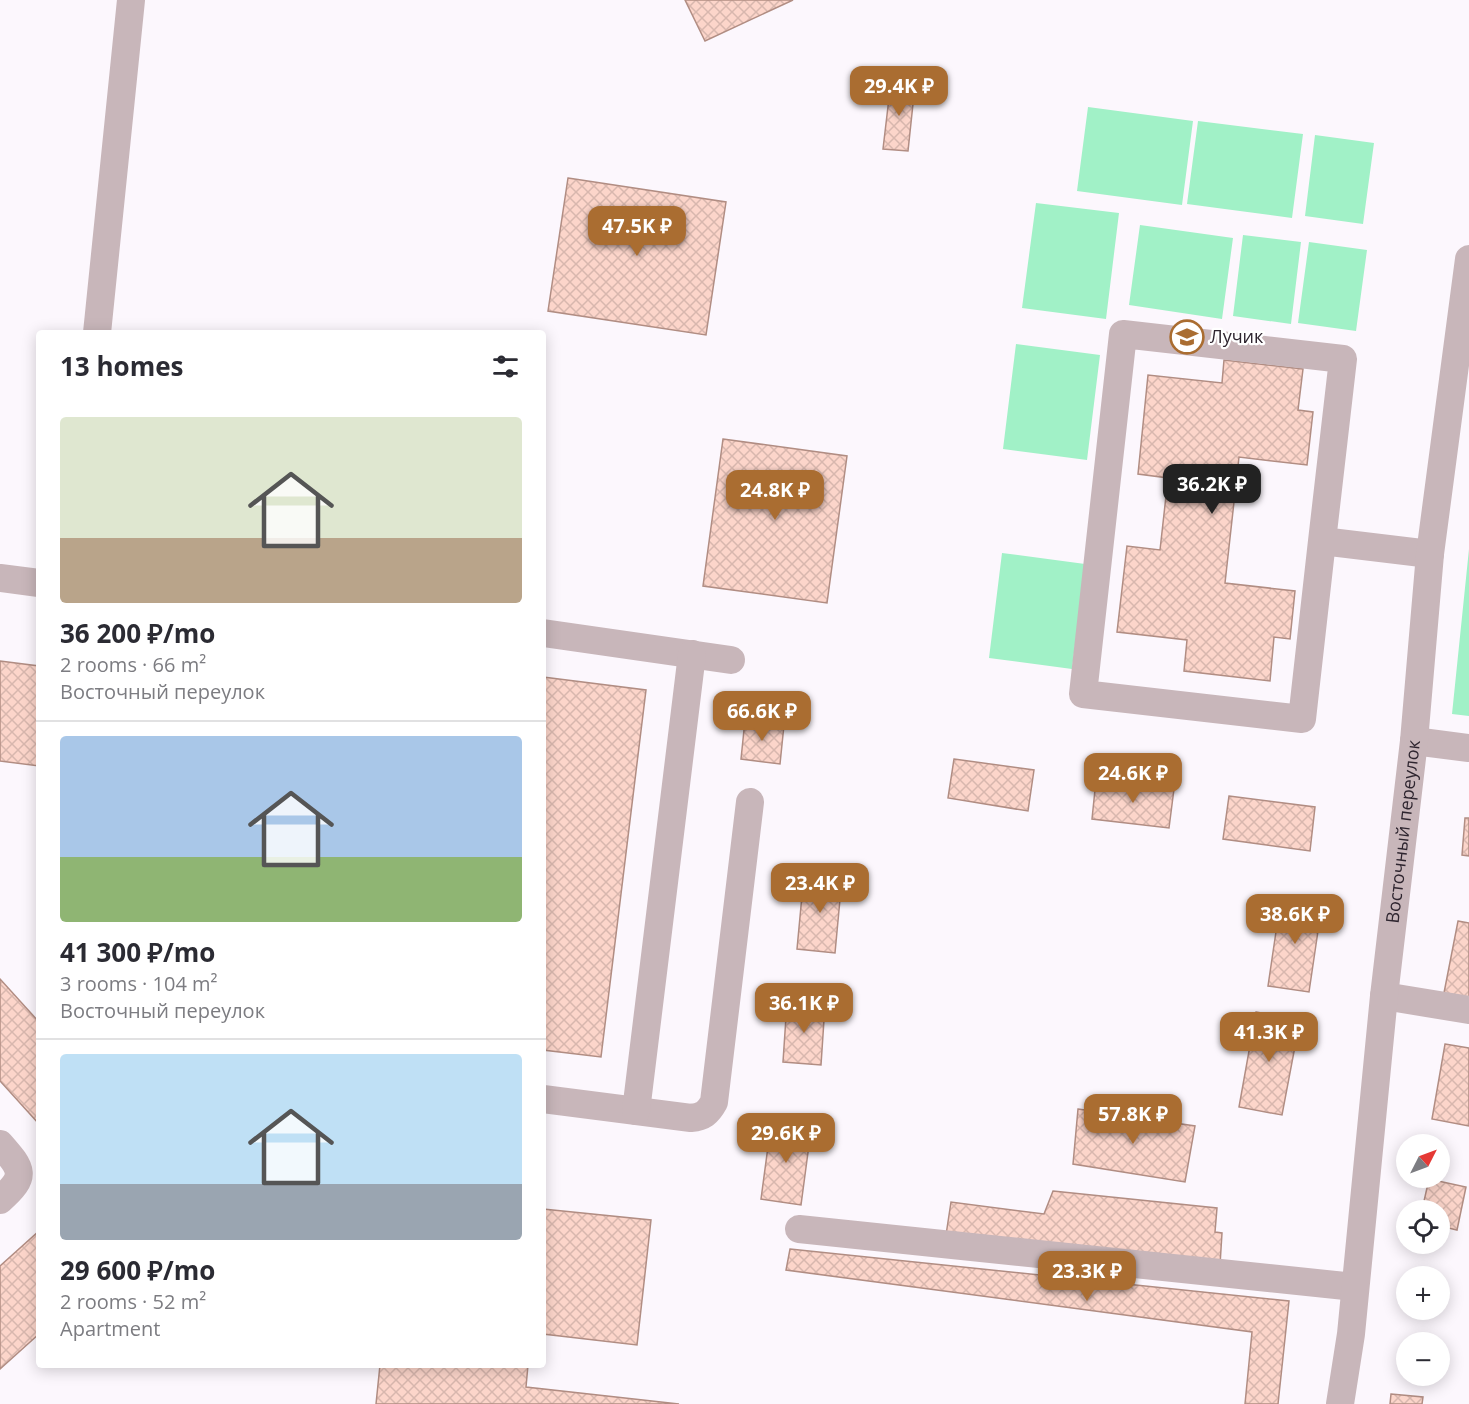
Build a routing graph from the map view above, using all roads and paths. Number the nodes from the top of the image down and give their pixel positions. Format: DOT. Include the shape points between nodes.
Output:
graph roads {
  1 [pos="131,0"];
  2 [pos="1469,259"];
  3 [pos="97,330"];
  4 [pos="1460,400"];
  5 [pos="1322,541"];
  6 [pos="1430,554"];
  7 [pos="0,578"];
  8 [pos="36,583"];
  9 [pos="546,633"];
  10 [pos="692,654"];
  11 [pos="731,660"];
  12 [pos="1414,741"];
  13 [pos="1469,748"];
  14 [pos="750,802"];
  15 [pos="1384,996"];
  16 [pos="1469,1010"];
  17 [pos="546,1099"];
  18 [pos="636,1111"];
  19 [pos="0,1144"];
  20 [pos="0,1200"];
  21 [pos="799,1228"];
  22 [pos="1355,1287"];
  23 [pos="1340,1404"];
  1 -- 3 [label="street"];
  2 -- 4 [label="street, Восточный переулок"];
  4 -- 6 [label="street, Восточный переулок"];
  5 -- 5 [label="street" via="1302,719 1083,694 1123,334 1342,359"];
  5 -- 6 [label="street"];
  6 -- 12 [label="street, Восточный переулок"];
  7 -- 8 [label="street"];
  9 -- 10 [label="street"];
  10 -- 11 [label="street"];
  10 -- 18 [label="street"];
  12 -- 13 [label="street"];
  12 -- 15 [label="street, Восточный переулок"];
  14 -- 18 [label="street" via="714,1102 700,1117"];
  15 -- 16 [label="street"];
  15 -- 22 [label="street, Восточный переулок"];
  17 -- 18 [label="street"];
  19 -- 20 [label="street" via="20,1171 18,1182"];
  21 -- 22 [label="street"];
  22 -- 23 [label="street, Восточный переулок"];
}
